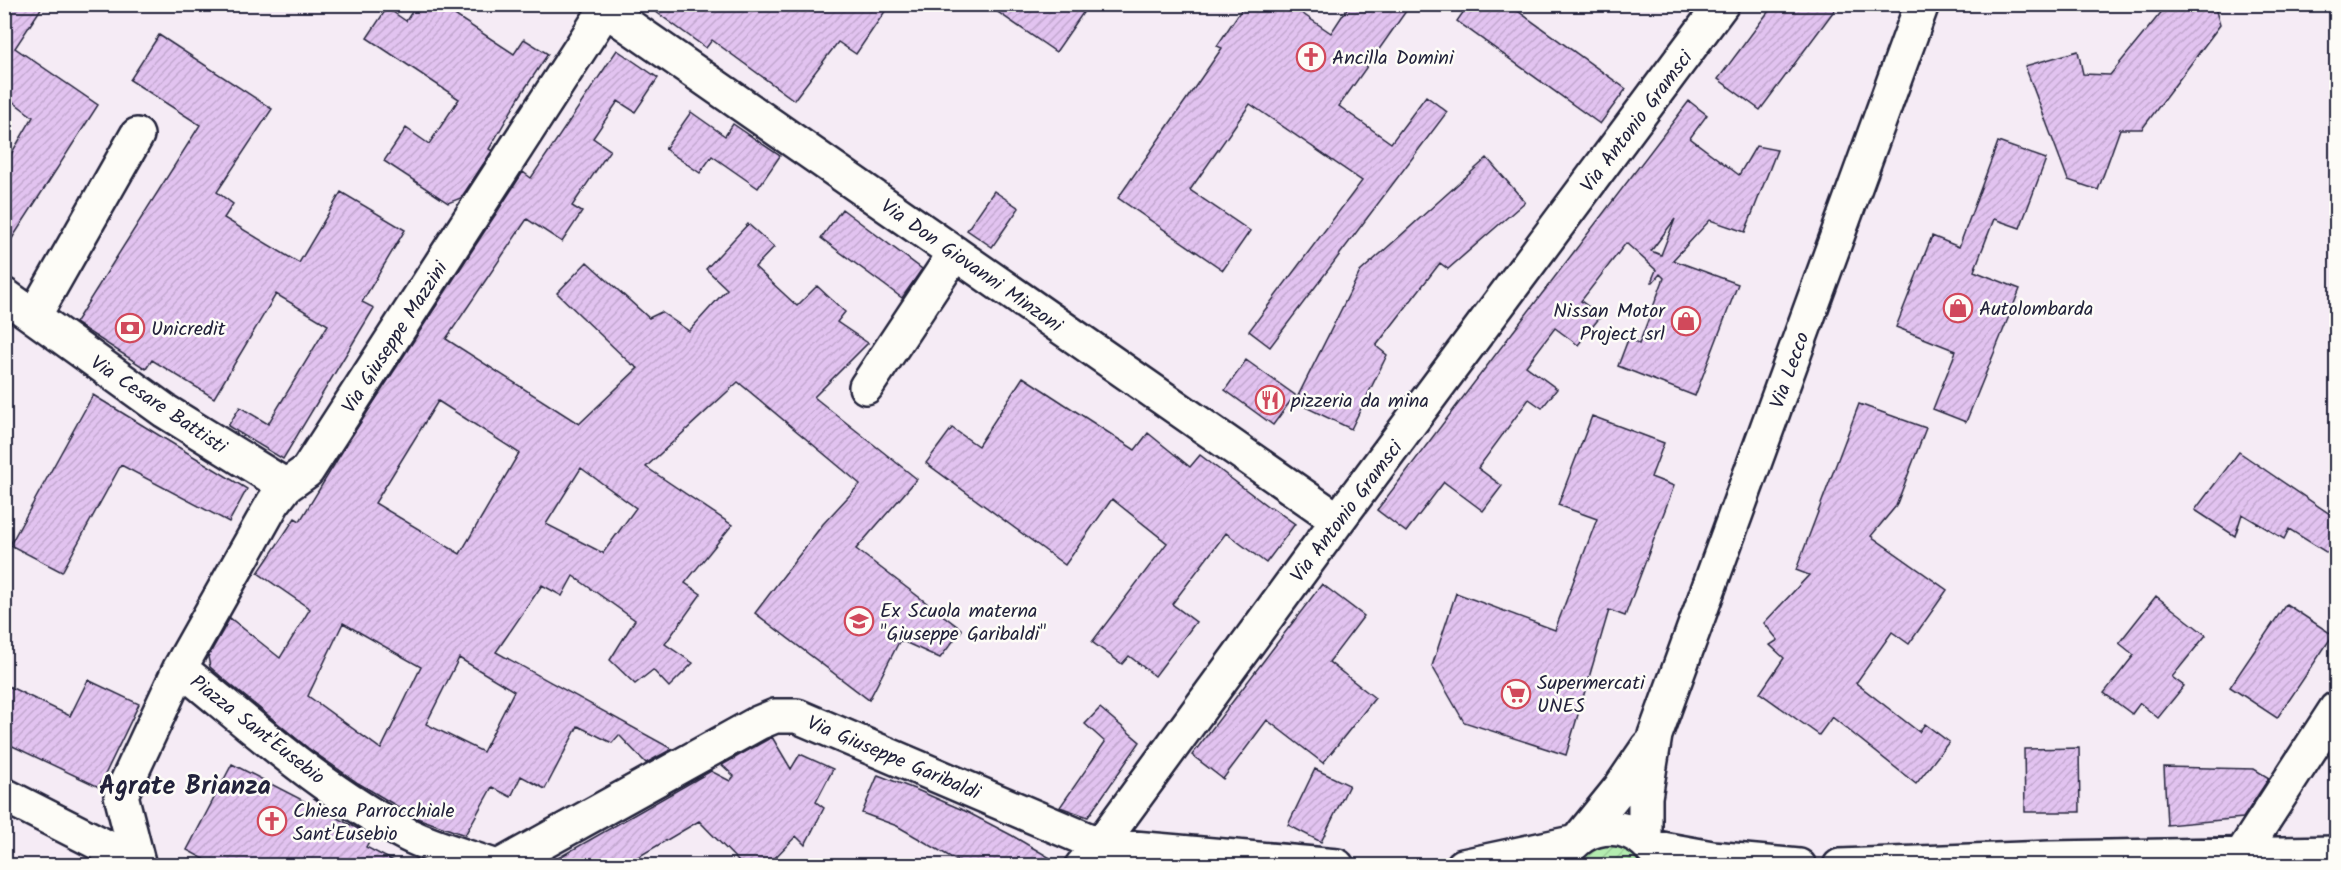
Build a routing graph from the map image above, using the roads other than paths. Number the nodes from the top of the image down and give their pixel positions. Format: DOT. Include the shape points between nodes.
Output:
graph roads {
  1 [pos="1722,4"];
  2 [pos="1922,4"];
  3 [pos="607,7"];
  4 [pos="137,135"];
  5 [pos="955,253"];
  6 [pos="4,296"];
  7 [pos="34,316"];
  8 [pos="866,387"];
  9 [pos="286,486"];
  10 [pos="1338,520"];
  11 [pos="180,668"];
  12 [pos="2337,710"];
  13 [pos="1655,735"];
  14 [pos="4,795"];
  15 [pos="1571,848"];
  16 [pos="1652,851"];
  17 [pos="2337,853"];
  18 [pos="2241,854"];
  19 [pos="1091,855"];
  20 [pos="138,864"];
  21 [pos="1954,864"];
  22 [pos="494,866"];
  23 [pos="500,866"];
  24 [pos="1337,866"];
  25 [pos="1463,866"];
  26 [pos="1799,866"];
  27 [pos="1840,866"];
  1 -- 10 [label="street, Via Antonio Gramsci"];
  2 -- 13 [label="street, Via Lecco"];
  3 -- 5 [label="street, Via Don Giovanni Minzoni"];
  3 -- 9 [label="street, Via Giuseppe Mazzini" via="307,471"];
  4 -- 7 [label="street"];
  5 -- 8 [label="street"];
  5 -- 10 [label="street, Via Don Giovanni Minzoni"];
  6 -- 7 [label="street, Via Cesare Battisti"];
  7 -- 9 [label="street, Via Cesare Battisti" via="165,411"];
  9 -- 11 [label="street, Via Giuseppe Mazzini"];
  10 -- 19 [label="street, Via Antonio Gramsci"];
  11 -- 20 [label="street, Piazza Sant'Eusebio" via="122,795"];
  11 -- 22 [label="street, Piazza Sant'Eusebio" via="301,765 371,814 410,836"];
  12 -- 18 [label="street"];
  13 -- 15 [label="street, Via Lecco" via="1625,781"];
  13 -- 16 [label="street, Via Lecco" via="1644,804"];
  14 -- 20 [label="street"];
  15 -- 16 [label="street" via="1597,829 1613,828 1629,831"];
  15 -- 25 [label="street"];
  16 -- 26 [label="street"];
  17 -- 18 [label="street"];
  18 -- 21 [label="street"];
  19 -- 23 [label="street, Via Giuseppe Garibaldi" via="807,720 775,716"];
  19 -- 24 [label="street, Via Giuseppe Garibaldi"];
  21 -- 27 [label="street"];
}
